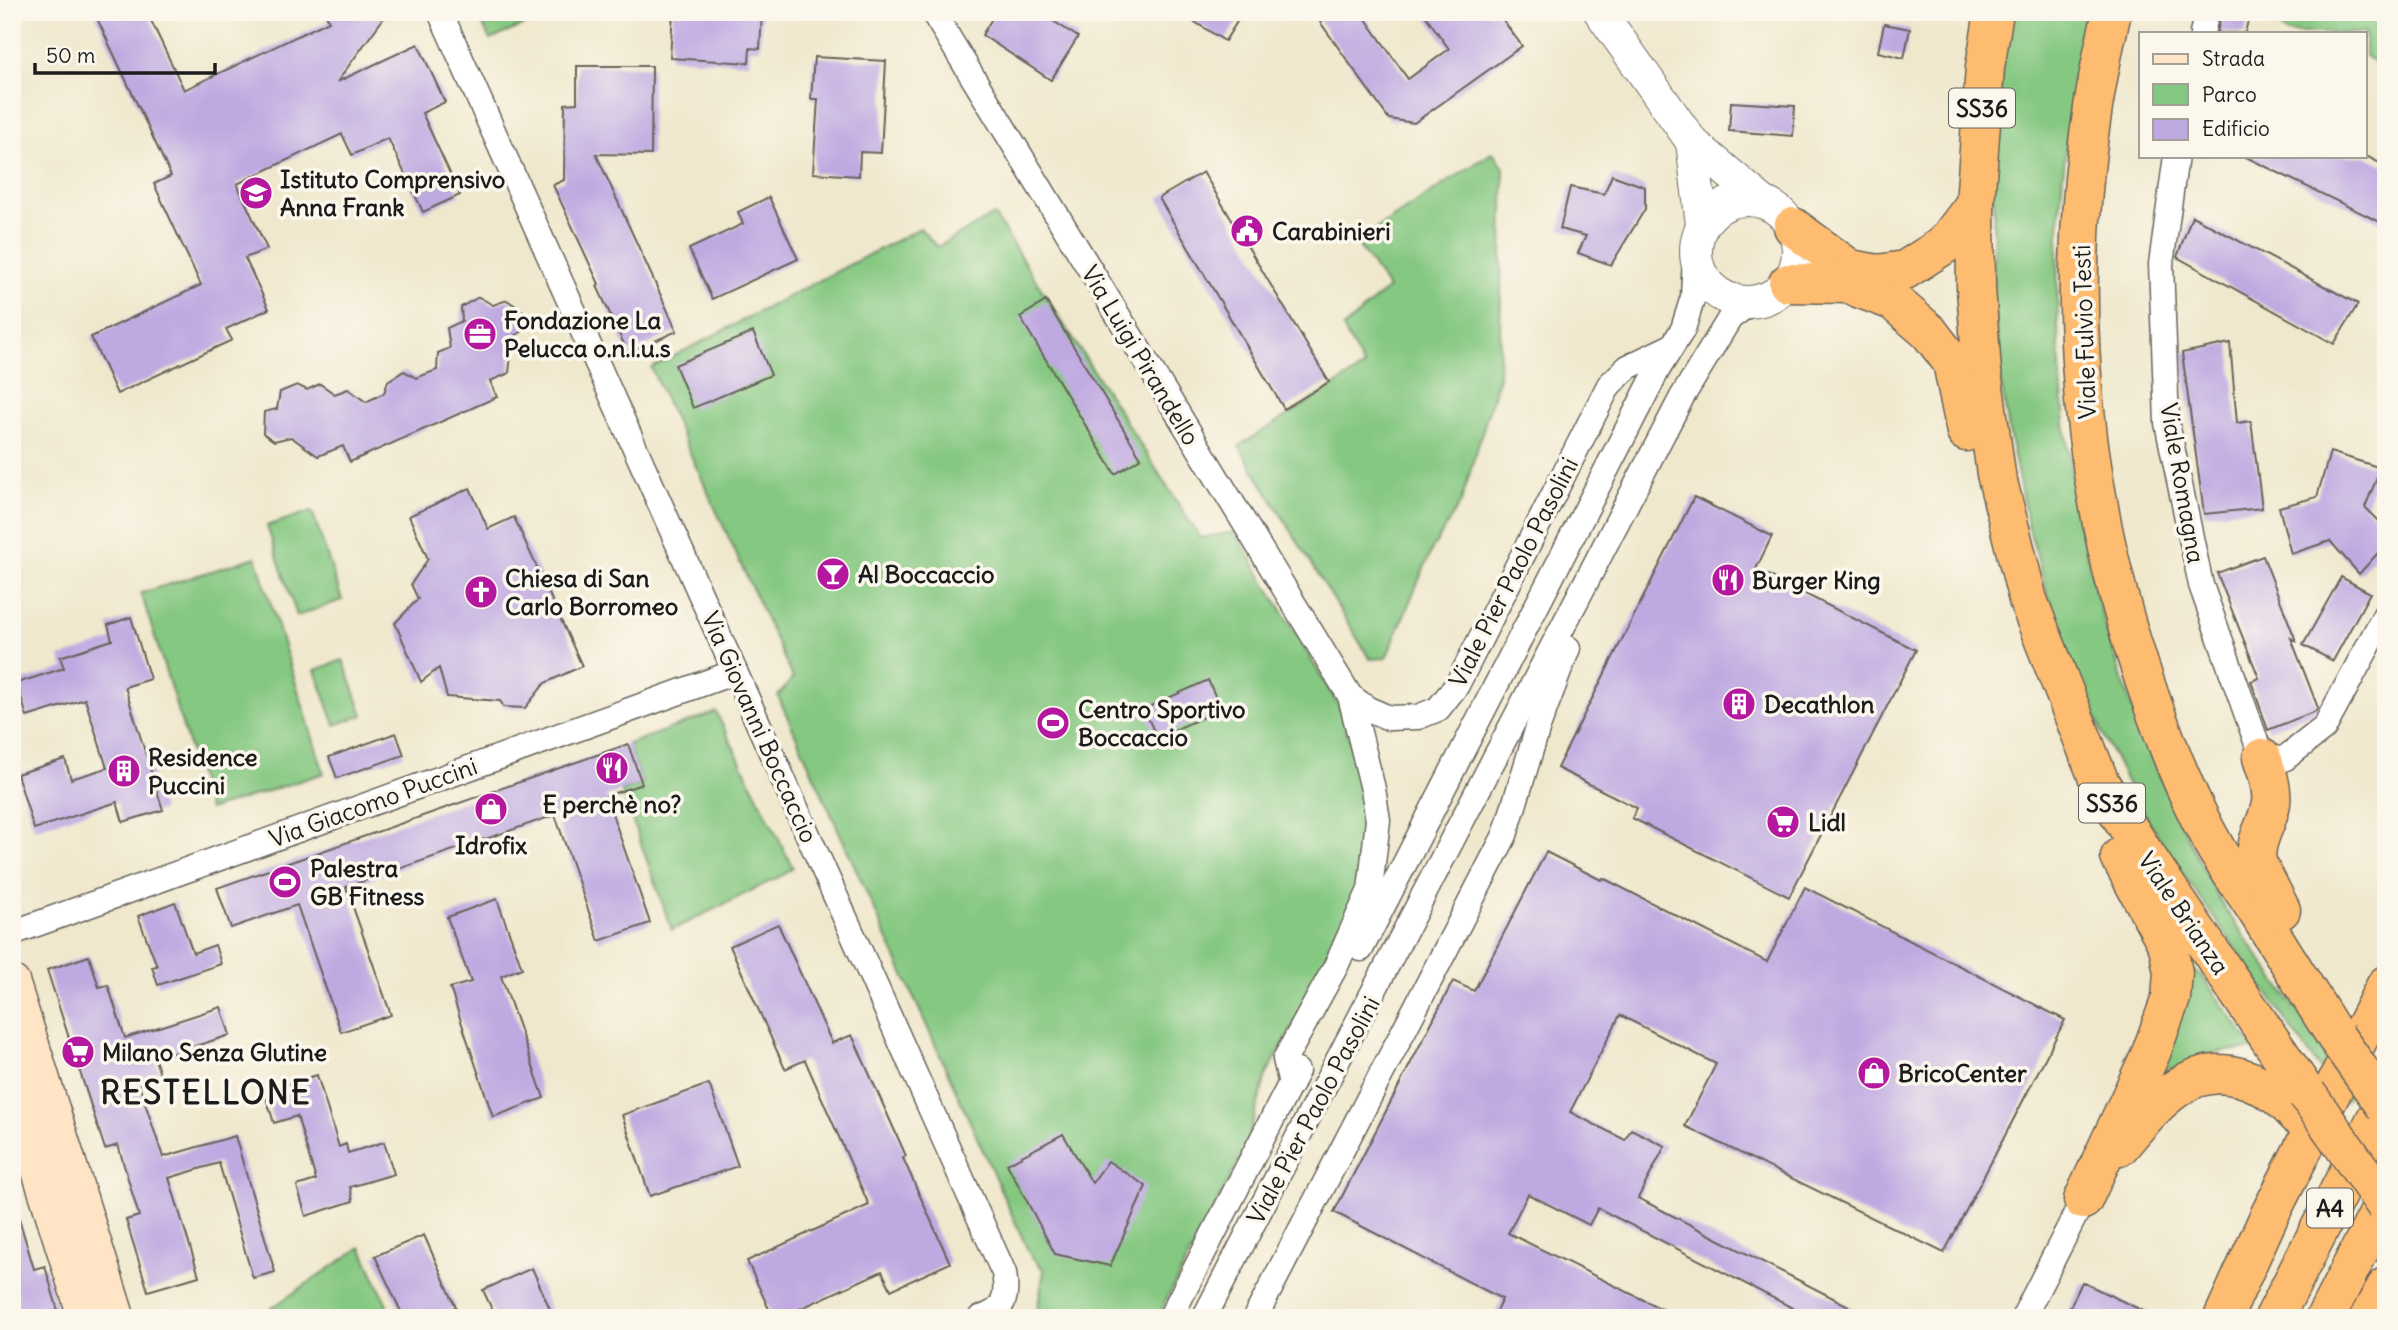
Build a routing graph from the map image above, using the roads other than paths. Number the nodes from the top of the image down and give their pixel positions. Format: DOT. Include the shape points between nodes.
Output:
graph roads {
  1 [pos="440,12"];
  2 [pos="933,12"];
  3 [pos="1600,12"];
  4 [pos="1994,12"];
  5 [pos="2112,12"];
  6 [pos="2207,12"];
  7 [pos="2202,32"];
  8 [pos="1692,142"];
  9 [pos="2176,158"];
  10 [pos="1762,201"];
  11 [pos="1975,204"];
  12 [pos="1702,226"];
  13 [pos="1793,227"];
  14 [pos="1695,257"];
  15 [pos="1788,283"];
  16 [pos="1750,303"];
  17 [pos="1672,346"];
  18 [pos="1996,474"];
  19 [pos="1595,567"];
  20 [pos="2386,613"];
  21 [pos="735,672"];
  22 [pos="1350,696"];
  23 [pos="2262,758"];
  24 [pos="2100,783"];
  25 [pos="12,933"];
  26 [pos="12,984"];
  27 [pos="2386,985"];
  28 [pos="2336,1037"];
  29 [pos="12,1083"];
  30 [pos="1291,1084"];
  31 [pos="2386,1099"];
  32 [pos="2302,1105"];
  33 [pos="2386,1107"];
  34 [pos="2083,1200"];
  35 [pos="2383,1201"];
  36 [pos="2386,1287"];
  37 [pos="86,1318"];
  38 [pos="117,1318"];
  39 [pos="980,1318"];
  40 [pos="1170,1318"];
  41 [pos="1204,1318"];
  42 [pos="1255,1318"];
  43 [pos="2023,1318"];
  44 [pos="2224,1318"];
  45 [pos="2274,1318"];
  46 [pos="2325,1318"];
  47 [pos="2369,1318"];
  1 -- 21 [label="street, Via Giovanni Boccaccio"];
  2 -- 22 [label="street, Via Luigi Pirandello"];
  3 -- 8 [label="street"];
  4 -- 11 [label="highway, SS36" via="1985,67"];
  5 -- 28 [label="highway, Viale Fulvio Testi / SS36" via="2090,119 2081,200 2079,295 2082,394 2095,495 2112,573 2133,650 2166,739 2215,848"];
  6 -- 7 [label="street"];
  8 -- 10 [label="street"];
  8 -- 12 [label="street"];
  9 -- 23 [label="street, Viale Romagna" via="2161,264 2167,423 2202,585"];
  10 -- 12 [label="street" via="1728,203"];
  10 -- 13 [label="street" via="1780,211"];
  11 -- 13 [label="highway" via="1944,245 1905,270 1878,274 1850,269"];
  11 -- 18 [label="highway, SS36" via="1982,372"];
  12 -- 14 [label="street"];
  13 -- 15 [label="street" via="1797,265"];
  14 -- 16 [label="street" via="1701,276 1714,291"];
  14 -- 17 [label="street, Viale Pier Paolo Pasolini" via="1693,297"];
  15 -- 16 [label="street" via="1772,296"];
  15 -- 18 [label="highway" via="1847,284 1893,301 1929,332 1952,362 1971,455"];
  16 -- 19 [label="street, Viale Pier Paolo Pasolini" via="1730,318 1713,344"];
  17 -- 22 [label="street, Viale Pier Paolo Pasolini" via="1628,367 1609,386 1457,685 1438,709 1418,717 1389,718"];
  17 -- 30 [label="street, Viale Pier Paolo Pasolini"];
  18 -- 24 [label="highway, Viale Brianza / SS36" via="2028,600"];
  19 -- 41 [label="street, Viale Pier Paolo Pasolini"];
  19 -- 42 [label="street, Viale Pier Paolo Pasolini" via="1505,835"];
  20 -- 23 [label="street" via="2324,728 2284,759"];
  21 -- 25 [label="street, Via Giacomo Puccini"];
  21 -- 39 [label="street, Via Giovanni Boccaccio" via="1004,1273 1005,1301 999,1310"];
  22 -- 30 [label="street, Viale Pier Paolo Pasolini" via="1378,820 1370,890 1336,967 1285,1059"];
  23 -- 28 [label="highway" via="2272,795 2256,849 2258,863"];
  24 -- 32 [label="highway, Viale Brianza / SS36"];
  24 -- 34 [label="highway" via="2100,820 2168,946 2173,973 2171,998 2155,1042"];
  26 -- 38 [label="main road"];
  27 -- 44 [label="highway" via="2276,1202"];
  28 -- 33 [label="highway, SS36, bridge"];
  29 -- 37 [label="main road"];
  30 -- 40 [label="street, Viale Pier Paolo Pasolini"];
  31 -- 45 [label="highway, A4"];
  32 -- 34 [label="highway" via="2243,1077 2228,1074 2194,1079 2178,1087 2138,1125"];
  32 -- 35 [label="highway, Viale Brianza / SS36, bridge"];
  34 -- 43 [label="street"];
  35 -- 46 [label="highway, A4"];
  36 -- 47 [label="highway"];
}
